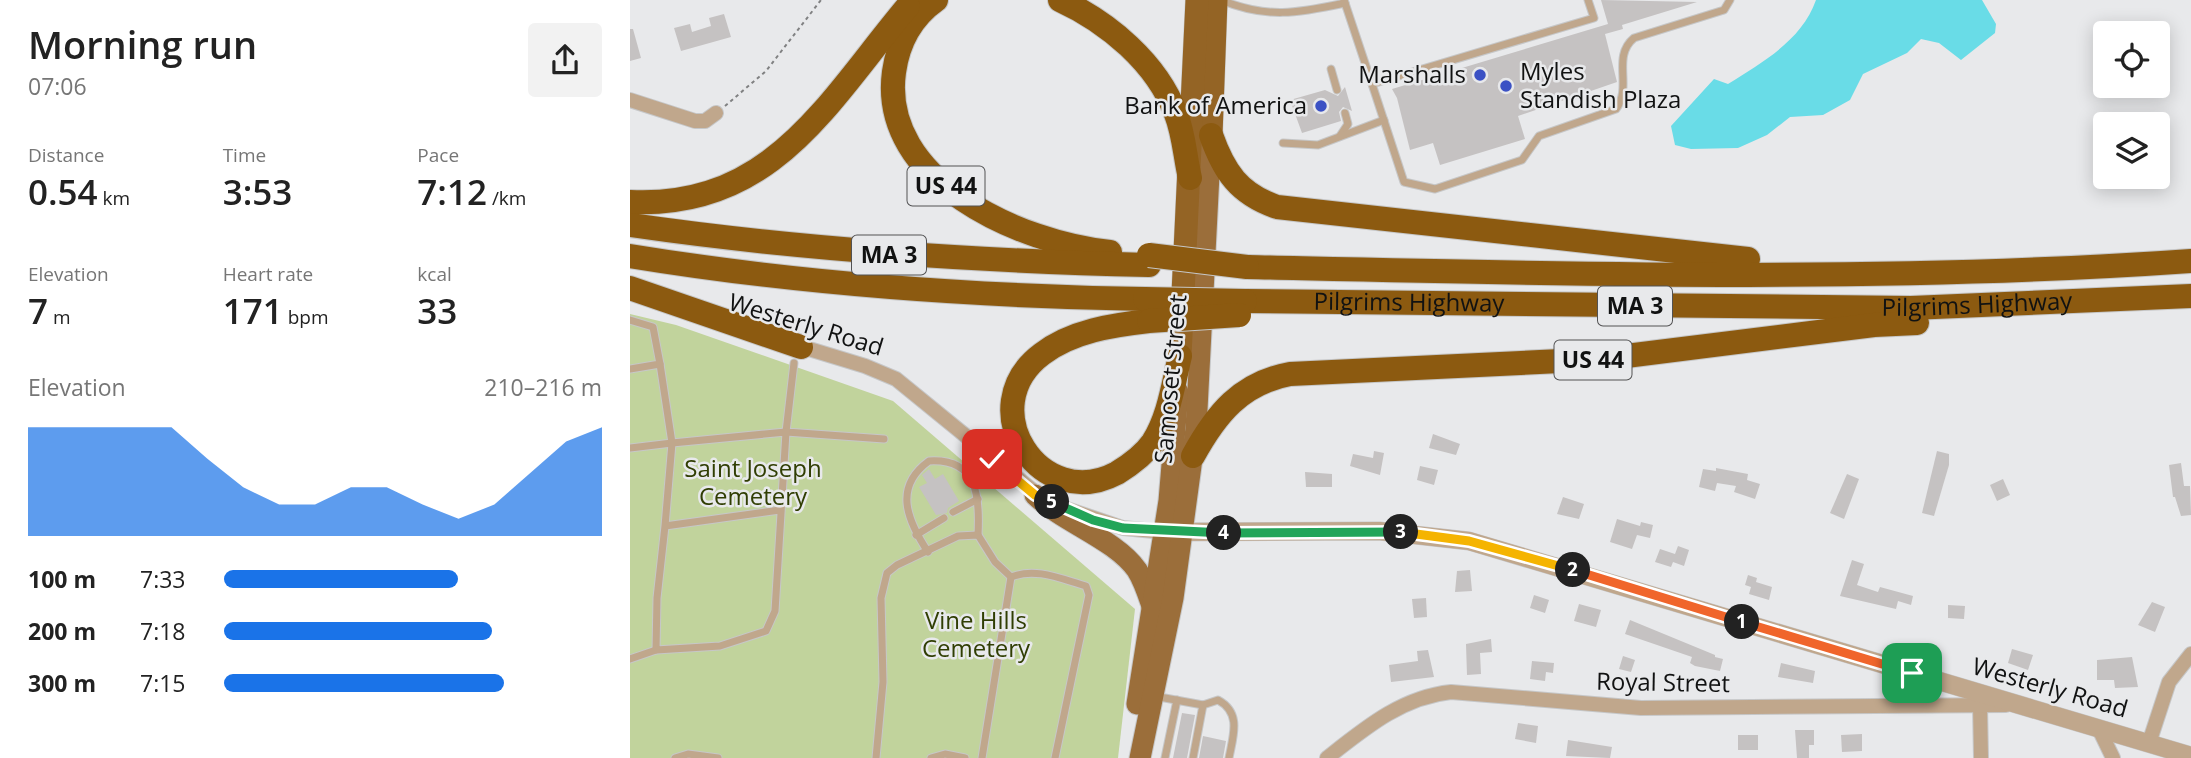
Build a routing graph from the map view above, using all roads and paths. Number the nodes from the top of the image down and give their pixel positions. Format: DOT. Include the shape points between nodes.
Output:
graph roads {
  1 [pos="821,0"];
  2 [pos="913,0"];
  3 [pos="936,0"];
  4 [pos="1060,0"];
  5 [pos="1197,0"];
  6 [pos="1216,0"];
  7 [pos="1221,0"];
  8 [pos="1588,0"];
  9 [pos="1730,0"];
  10 [pos="1344,1"];
  11 [pos="1331,69"];
  12 [pos="1372,84"];
  13 [pos="1337,90"];
  14 [pos="630,100"];
  15 [pos="716,113"];
  16 [pos="1345,113"];
  17 [pos="1384,120"];
  18 [pos="1211,135"];
  19 [pos="1340,136"];
  20 [pos="1283,143"];
  21 [pos="1190,177"];
  22 [pos="630,202"];
  23 [pos="630,225"];
  24 [pos="630,256"];
  25 [pos="1149,260"];
  26 [pos="2191,261"];
  27 [pos="1877,273"];
  28 [pos="630,288"];
  29 [pos="2191,296"];
  30 [pos="630,300"];
  31 [pos="2026,305"];
  32 [pos="1147,310"];
  33 [pos="630,320"];
  34 [pos="798,355"];
  35 [pos="1180,356"];
  36 [pos="660,364"];
  37 [pos="630,369"];
  38 [pos="786,432"];
  39 [pos="884,439"];
  40 [pos="672,443"];
  41 [pos="630,448"];
  42 [pos="1193,456"];
  43 [pos="1035,495"];
  44 [pos="978,499"];
  45 [pos="780,510"];
  46 [pos="953,512"];
  47 [pos="944,518"];
  48 [pos="665,526"];
  49 [pos="1173,532"];
  50 [pos="916,534"];
  51 [pos="978,535"];
  52 [pos="928,552"];
  53 [pos="1011,578"];
  54 [pos="1153,608"];
  55 [pos="656,650"];
  56 [pos="2191,654"];
  57 [pos="630,659"];
  58 [pos="1153,695"];
  59 [pos="1177,700"];
  60 [pos="1203,705"];
  61 [pos="1980,705"];
  62 [pos="2018,705"];
  63 [pos="2098,727"];
  64 [pos="2149,743"];
  65 [pos="2191,756"];
  66 [pos="1168,757"];
  67 [pos="675,758"];
  68 [pos="718,758"];
  69 [pos="876,758"];
  70 [pos="931,758"];
  71 [pos="965,758"];
  72 [pos="982,758"];
  73 [pos="1055,758"];
  74 [pos="1130,758"];
  75 [pos="1141,758"];
  76 [pos="1193,758"];
  77 [pos="1228,758"];
  78 [pos="1327,758"];
  79 [pos="1981,758"];
  80 [pos="2113,758"];
  1 -- 15 [label="path" via="766,71"];
  2 -- 22 [label="highway" via="821,116 768,164 692,197"];
  3 -- 25 [label="highway, US 44" via="904,36 893,79 899,123 920,161 951,191 1007,224 1081,247"];
  4 -- 21 [label="highway, US 44" via="1106,27 1158,82 1176,113"];
  5 -- 21 [label="highway, Samoset Street"];
  6 -- 18 [label="highway, Samoset Street"];
  7 -- 10 [label="lane" via="1246,10 1290,14"];
  8 -- 12 [label="lane" via="1594,18"];
  9 -- 17 [label="lane" via="1724,10 1634,38 1622,50 1624,88 1616,109 1539,136 1522,160 1435,189 1404,183"];
  10 -- 12 [label="lane"];
  11 -- 13 [label="lane"];
  12 -- 17 [label="lane"];
  14 -- 15 [label="street" via="695,121 705,121"];
  16 -- 19 [label="lane" via="1348,124"];
  17 -- 19 [label="lane"];
  18 -- 27 [label="highway" via="1234,183 1277,207"];
  18 -- 42 [label="main road, Samoset Street"];
  19 -- 20 [label="lane" via="1318,145"];
  21 -- 35 [label="highway, Samoset Street / US 44"];
  23 -- 25 [label="highway, MA 3" via="838,251 976,261"];
  24 -- 32 [label="highway, MA 3" via="870,288"];
  25 -- 27 [label="highway, Pilgrims Highway / US 44, bridge" via="1247,267"];
  26 -- 27 [label="highway, Pilgrims Highway / US 44"];
  28 -- 34 [label="highway"];
  29 -- 31 [label="highway, Pilgrims Highway / US 44"];
  30 -- 34 [label="street, Westerly Road"];
  31 -- 32 [label="highway, Pilgrims Highway / MA 3, bridge" via="1786,308 1343,303 1293,315 1244,308"];
  31 -- 42 [label="highway, US 44" via="1968,321 1874,326 1638,356 1290,374 1259,383 1236,397 1212,423"];
  32 -- 35 [label="highway" via="1069,339 1024,370 1012,410 1019,441 1032,460 1054,475 1084,482 1126,468 1152,444 1164,423"];
  33 -- 36 [label="lane" via="653,327"];
  34 -- 38 [label="lane"];
  34 -- 43 [label="street, Westerly Road" via="865,366 896,379"];
  35 -- 49 [label="main road, Samoset Street / US 44"];
  36 -- 37 [label="lane"];
  36 -- 40 [label="lane"];
  38 -- 39 [label="lane"];
  38 -- 40 [label="lane"];
  38 -- 45 [label="lane"];
  40 -- 41 [label="lane"];
  40 -- 48 [label="lane"];
  42 -- 49 [label="main road, Samoset Street / US 44"];
  43 -- 49 [label="street, Westerly Road" via="1108,525"];
  43 -- 54 [label="main road" via="1053,512 1129,561 1141,576"];
  44 -- 46 [label="lane"];
  44 -- 50 [label="lane" via="970,477 961,468 952,462 929,461 914,472 907,493"];
  44 -- 51 [label="lane"];
  45 -- 48 [label="lane"];
  45 -- 55 [label="lane" via="777,594 766,631 720,646"];
  47 -- 50 [label="lane"];
  48 -- 55 [label="lane"];
  49 -- 54 [label="main road, Samoset Street / US 44"];
  49 -- 58 [label="main road, Samoset Street / US 44"];
  49 -- 62 [label="street, Westerly Road" via="1380,530 1469,541"];
  50 -- 52 [label="lane"];
  51 -- 52 [label="lane" via="958,536"];
  51 -- 53 [label="lane"];
  52 -- 69 [label="lane" via="887,573 881,598 883,682"];
  53 -- 72 [label="lane"];
  53 -- 73 [label="lane" via="1025,572 1040,573 1086,586 1089,595"];
  54 -- 74 [label="main road, Samoset Street / US 44"];
  55 -- 57 [label="lane"];
  56 -- 64 [label="street" via="2169,682"];
  58 -- 59 [label="lane"];
  58 -- 75 [label="main road, Samoset Street / US 44"];
  59 -- 60 [label="lane"];
  59 -- 66 [label="lane"];
  60 -- 76 [label="lane"];
  60 -- 77 [label="lane" via="1218,701 1231,711 1235,727"];
  61 -- 62 [label="street, Royal Street"];
  61 -- 78 [label="street, Royal Street" via="1641,708 1451,692 1406,703"];
  61 -- 79 [label="street"];
  62 -- 63 [label="street, Westerly Road"];
  63 -- 64 [label="street, Westerly Road"];
  63 -- 80 [label="street"];
  64 -- 65 [label="street, Westerly Road"];
  67 -- 68 [label="lane" via="688,754"];
  70 -- 71 [label="lane" via="946,754"];
}
